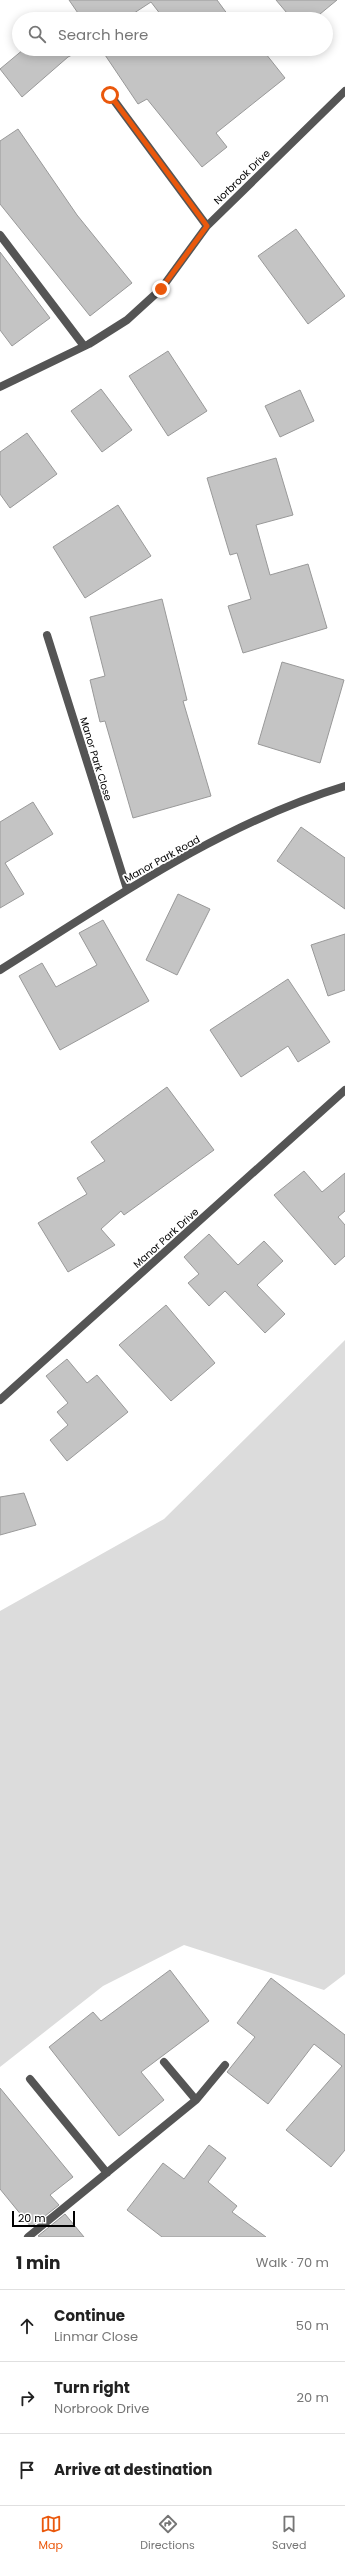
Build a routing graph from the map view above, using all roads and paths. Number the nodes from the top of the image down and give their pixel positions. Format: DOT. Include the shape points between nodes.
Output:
graph roads {
  1 [pos="345,91"];
  2 [pos="110,95"];
  3 [pos="207,226"];
  4 [pos="0,235"];
  5 [pos="84,346"];
  6 [pos="0,387"];
  7 [pos="47,635"];
  8 [pos="345,786"];
  9 [pos="127,890"];
  10 [pos="0,970"];
  11 [pos="345,1090"];
  12 [pos="0,1400"];
  13 [pos="164,2062"];
  14 [pos="225,2065"];
  15 [pos="30,2079"];
  16 [pos="196,2100"];
  17 [pos="107,2173"];
  18 [pos="28,2237"];
  1 -- 3 [label="street, Norbrook Drive"];
  2 -- 3 [label="street"];
  3 -- 5 [label="street, Norbrook Drive" via="161,289 127,320"];
  4 -- 5 [label="street"];
  5 -- 6 [label="street, Norbrook Drive"];
  7 -- 9 [label="street, Manor Park Close"];
  8 -- 9 [label="street, Manor Park Road" via="236,830"];
  9 -- 10 [label="street, Manor Park Road"];
  11 -- 12 [label="street, Manor Park Drive"];
  13 -- 16 [label="street"];
  14 -- 16 [label="street"];
  15 -- 17 [label="street"];
  16 -- 17 [label="street"];
  17 -- 18 [label="street"];
}
